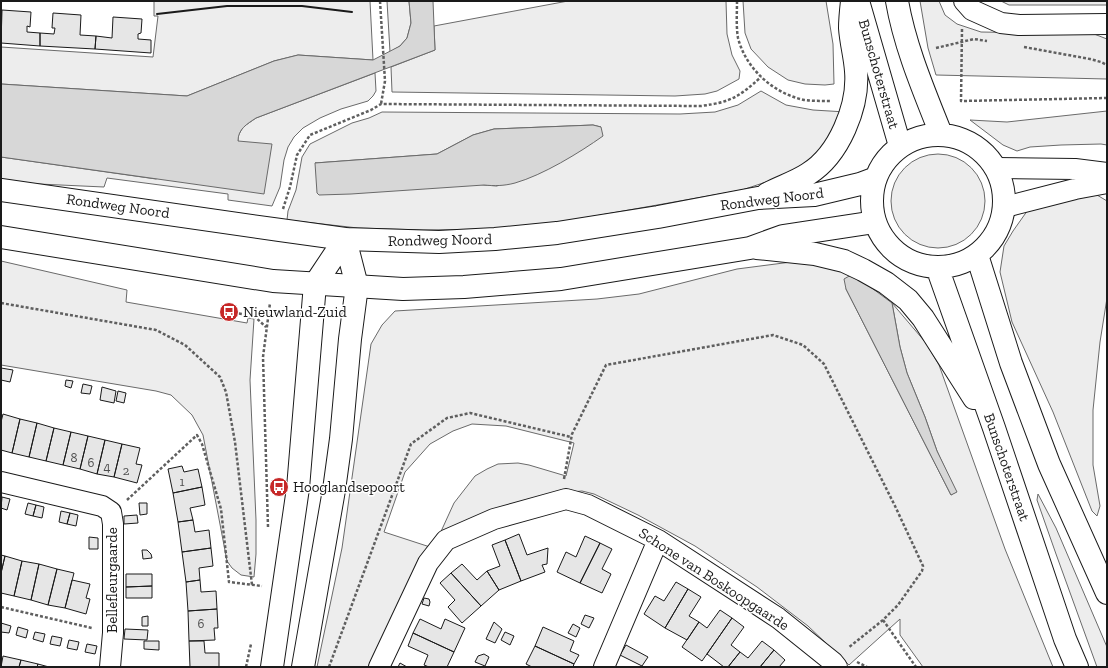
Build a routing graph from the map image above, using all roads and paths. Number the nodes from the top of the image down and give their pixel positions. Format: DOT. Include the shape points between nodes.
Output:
graph roads {
  1 [pos="380,1"];
  2 [pos="737,1"];
  3 [pos="852,1"];
  4 [pos="858,1"];
  5 [pos="897,1"];
  6 [pos="964,1"];
  7 [pos="1107,24"];
  8 [pos="962,25"];
  9 [pos="962,41"];
  10 [pos="990,42"];
  11 [pos="1021,47"];
  12 [pos="936,48"];
  13 [pos="1107,65"];
  14 [pos="761,77"];
  15 [pos="1107,98"];
  16 [pos="838,101"];
  17 [pos="381,104"];
  18 [pos="941,134"];
  19 [pos="900,146"];
  20 [pos="996,168"];
  21 [pos="1107,173"];
  22 [pos="876,178"];
  23 [pos="1107,183"];
  24 [pos="1,190"];
  25 [pos="758,198"];
  26 [pos="1004,207"];
  27 [pos="875,222"];
  28 [pos="280,230"];
  29 [pos="1,237"];
  30 [pos="345,239"];
  31 [pos="750,248"];
  32 [pos="977,255"];
  33 [pos="937,267"];
  34 [pos="273,281"];
  35 [pos="315,284"];
  36 [pos="357,286"];
  37 [pos="1,303"];
  38 [pos="229,312"];
  39 [pos="267,327"];
  40 [pos="994,428"];
  41 [pos="571,437"];
  42 [pos="1,482"];
  43 [pos="563,486"];
  44 [pos="111,512"];
  45 [pos="268,532"];
  46 [pos="658,540"];
  47 [pos="252,585"];
  48 [pos="266,587"];
  49 [pos="1107,593"];
  50 [pos="1,606"];
  51 [pos="883,620"];
  52 [pos="113,633"];
  53 [pos="253,639"];
  54 [pos="850,646"];
  55 [pos="110,667"];
  56 [pos="246,667"];
  57 [pos="272,667"];
  58 [pos="303,667"];
  59 [pos="328,667"];
  60 [pos="379,667"];
  61 [pos="604,667"];
  62 [pos="837,667"];
  63 [pos="916,667"];
  64 [pos="1077,667"];
  1 -- 17 [label="path" via="385,81"];
  2 -- 14 [label="path" via="736,21 741,48"];
  3 -- 25 [label="main road" via="850,28 857,72 856,90 847,127 822,163 809,174"];
  4 -- 19 [label="main road, Bunschoterstraat"];
  5 -- 18 [label="main road" via="917,72"];
  6 -- 7 [label="street" via="972,10 1001,23"];
  8 -- 9 [label="path"];
  9 -- 10 [label="path" via="974,39"];
  9 -- 12 [label="path"];
  9 -- 15 [label="path" via="961,101"];
  11 -- 13 [label="path" via="1090,59"];
  14 -- 16 [label="path" via="787,95 805,100"];
  14 -- 17 [label="path" via="741,95 717,104 701,106"];
  17 -- 28 [label="path" via="310,134 296,155 290,187 282,210"];
  18 -- 19 [label="main road" via="917,138"];
  18 -- 20 [label="main road" via="954,136 974,145"];
  19 -- 22 [label="main road" via="886,160"];
  20 -- 21 [label="street" via="1075,169"];
  20 -- 26 [label="main road" via="1003,185"];
  22 -- 25 [label="main road, Rondweg Noord" via="814,195"];
  22 -- 27 [label="main road" via="872,200"];
  23 -- 26 [label="street"];
  24 -- 28 [label="main road, Rondweg Noord"];
  25 -- 30 [label="main road, Rondweg Noord" via="658,217 503,239 439,242"];
  26 -- 32 [label="main road" via="999,228"];
  27 -- 31 [label="main road" via="783,236"];
  27 -- 33 [label="main road" via="885,240 900,255 916,263"];
  28 -- 30 [label="main road, Rondweg Noord"];
  29 -- 34 [label="main road"];
  30 -- 35 [label="main road"];
  30 -- 36 [label="main road"];
  31 -- 36 [label="main road" via="561,279 464,287 403,289"];
  31 -- 40 [label="main road" via="815,254 844,262 886,282 908,300 923,318"];
  32 -- 33 [label="main road" via="955,265"];
  32 -- 49 [label="main road" via="1012,364 1049,464"];
  33 -- 40 [label="main road, Bunschoterstraat"];
  34 -- 35 [label="main road"];
  34 -- 39 [label="path"];
  35 -- 36 [label="main road"];
  35 -- 57 [label="main road" via="298,488"];
  36 -- 58 [label="main road" via="340,446"];
  37 -- 47 [label="path" via="156,330 185,345 220,377 226,392 235,442"];
  38 -- 39 [label="path" via="254,316"];
  39 -- 45 [label="path" via="263,357"];
  40 -- 64 [label="main road, Bunschoterstraat" via="1065,639"];
  41 -- 43 [label="path"];
  41 -- 51 [label="path" via="606,365 772,335 803,345 824,364 923,566 898,605"];
  41 -- 59 [label="path" via="470,413 447,418 411,444"];
  42 -- 44 [label="street, Bellefleurgaarde" via="102,506"];
  44 -- 47 [label="path" via="123,504 197,435 222,509 229,582"];
  44 -- 52 [label="street, Bellefleurgaarde"];
  46 -- 60 [label="street, Schone van Boskoopgaarde" via="588,505 566,499 494,519 446,540 428,564"];
  46 -- 61 [label="street"];
  46 -- 62 [label="street, Schone van Boskoopgaarde" via="778,618"];
  47 -- 48 [label="path"];
  50 -- 52 [label="path"];
  51 -- 54 [label="path"];
  51 -- 63 [label="path"];
  52 -- 55 [label="street, Bellefleurgaarde"];
  53 -- 56 [label="path"];
}
